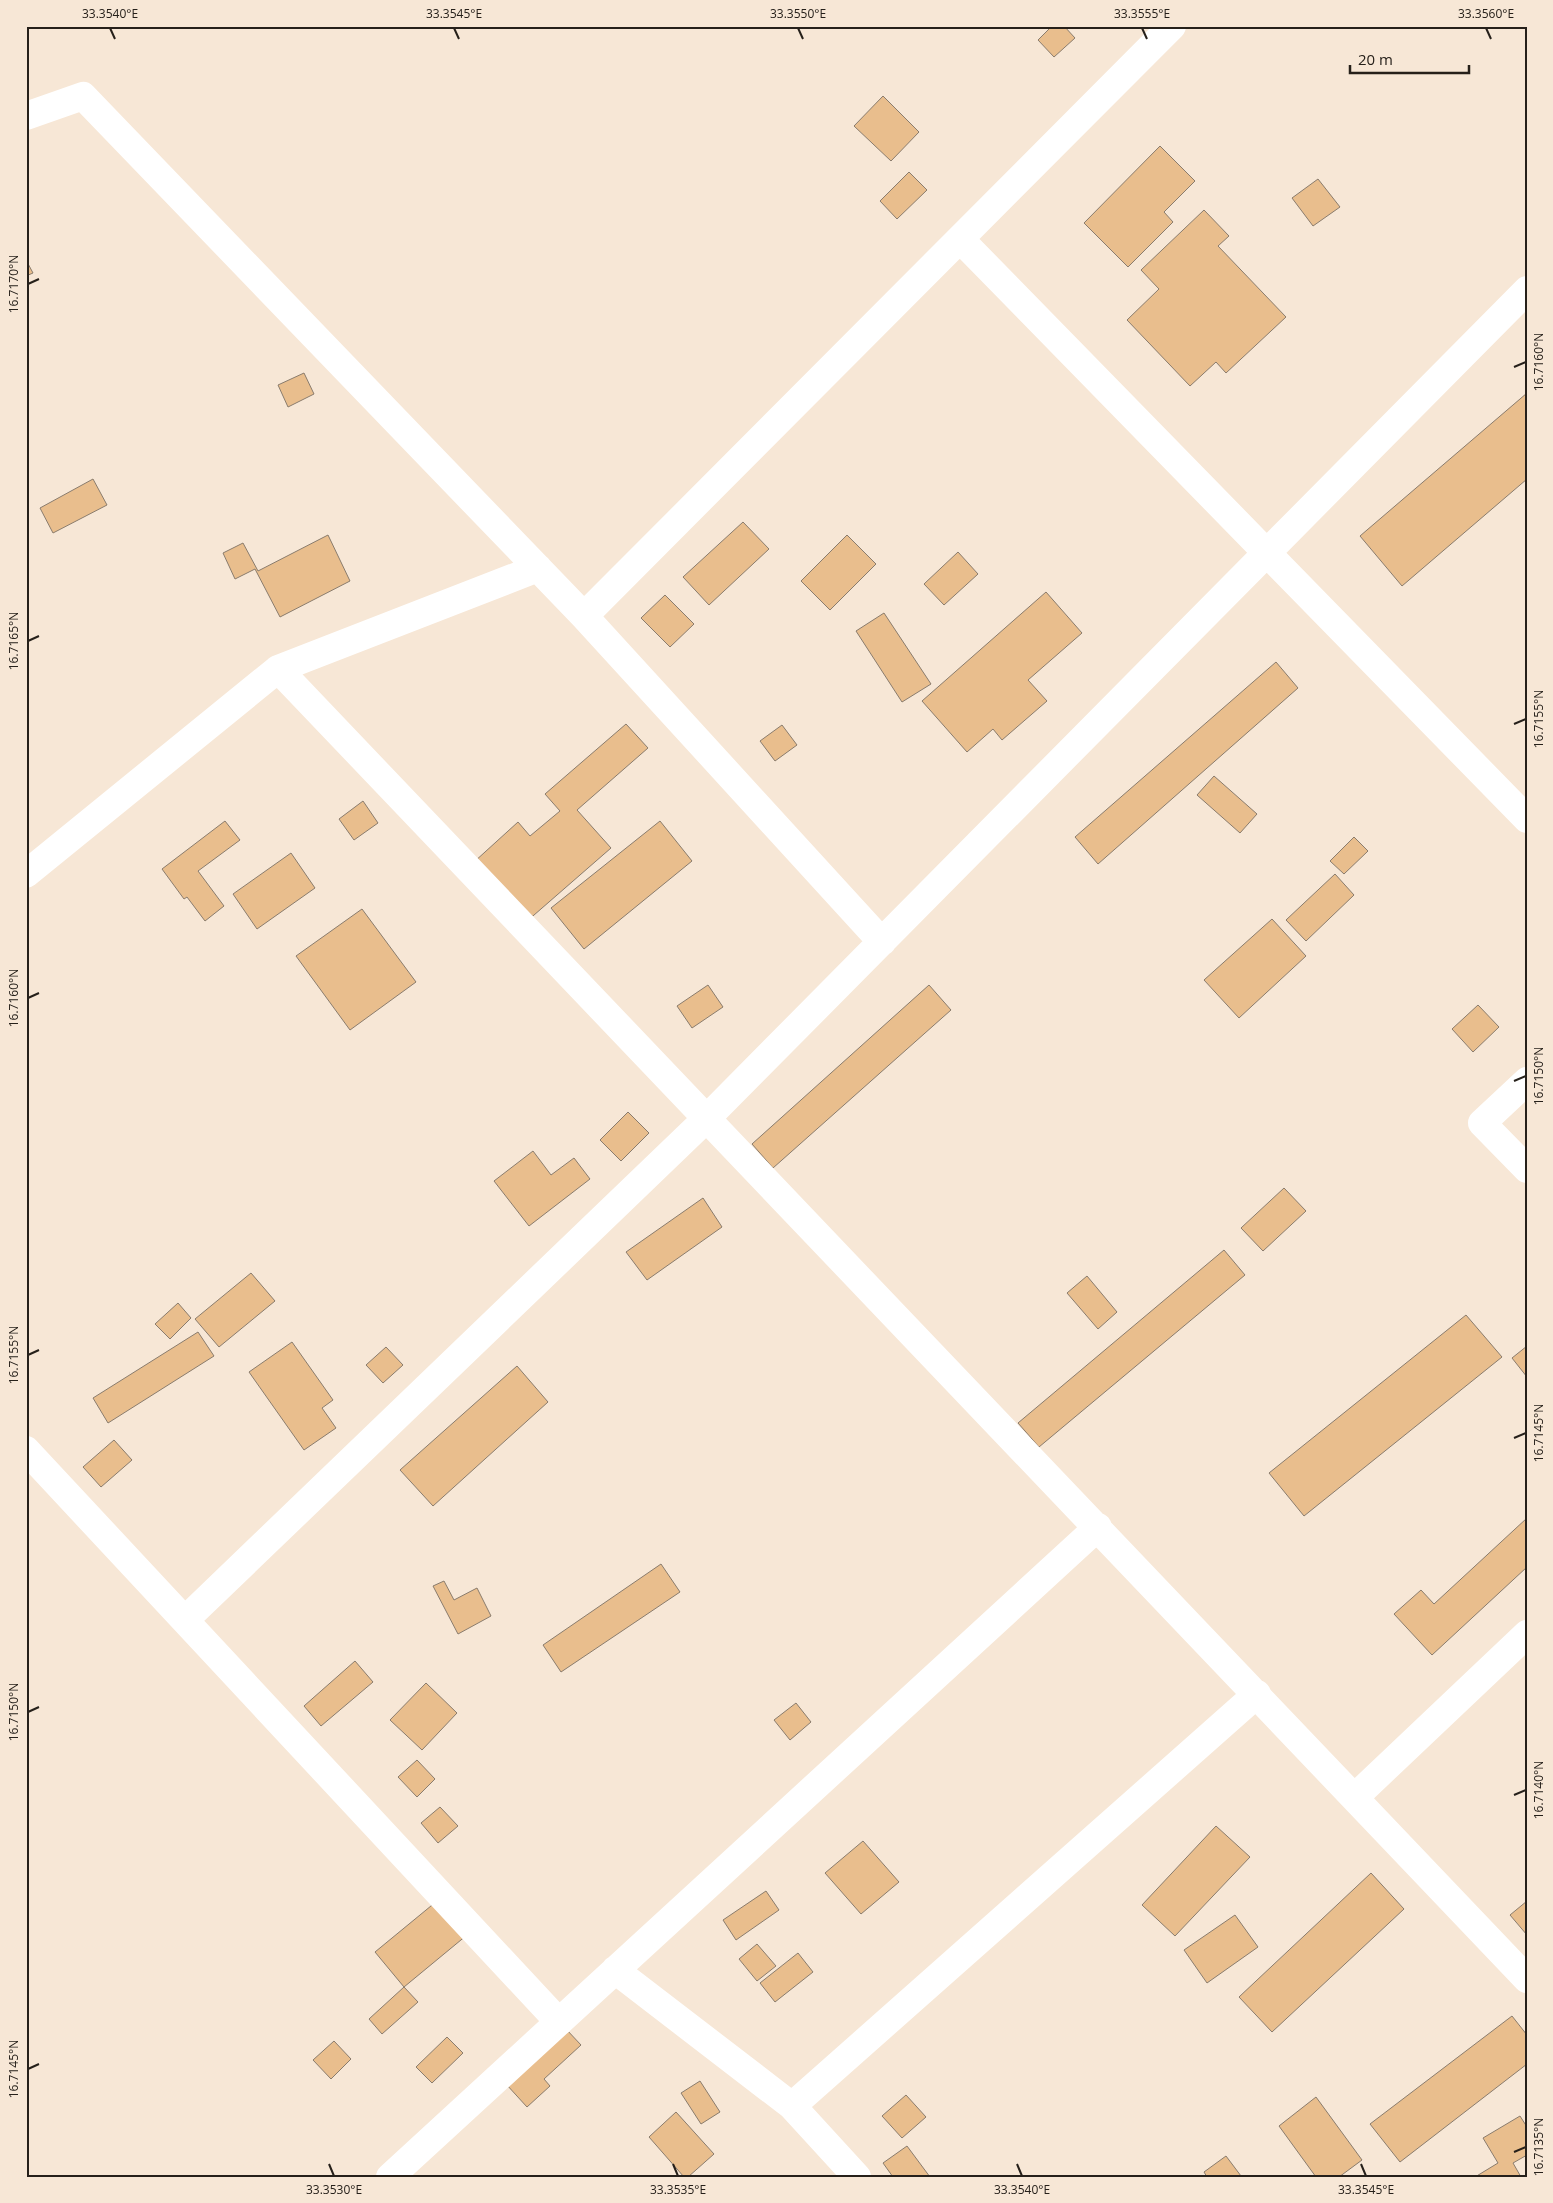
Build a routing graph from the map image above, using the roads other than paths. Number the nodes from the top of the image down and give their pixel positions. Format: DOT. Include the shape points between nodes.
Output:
graph roads {
  1 [pos="1172,26"];
  2 [pos="26,116"];
  3 [pos="960,239"];
  4 [pos="1527,290"];
  5 [pos="1267,552"];
  6 [pos="538,568"];
  7 [pos="584,616"];
  8 [pos="278,669"];
  9 [pos="1527,818"];
  10 [pos="26,874"];
  11 [pos="882,942"];
  12 [pos="1527,1081"];
  13 [pos="707,1118"];
  14 [pos="1527,1169"];
  15 [pos="26,1450"];
  16 [pos="1098,1527"];
  17 [pos="185,1620"];
  18 [pos="1527,1634"];
  19 [pos="1257,1694"];
  20 [pos="1356,1797"];
  21 [pos="615,1970"];
  22 [pos="1527,1979"];
  23 [pos="559,2022"];
  24 [pos="792,2106"];
  25 [pos="390,2177"];
  26 [pos="857,2177"];
  1 -- 3 [label="street"];
  2 -- 6 [label="street" via="83,96"];
  3 -- 5 [label="street"];
  3 -- 7 [label="street"];
  4 -- 5 [label="street"];
  5 -- 9 [label="street"];
  5 -- 11 [label="street"];
  6 -- 7 [label="street"];
  6 -- 8 [label="street"];
  7 -- 11 [label="street"];
  8 -- 10 [label="street"];
  8 -- 13 [label="street"];
  11 -- 13 [label="street"];
  12 -- 14 [label="street" via="1482,1123"];
  13 -- 16 [label="street"];
  13 -- 17 [label="street"];
  15 -- 17 [label="street"];
  16 -- 19 [label="street"];
  16 -- 21 [label="street"];
  17 -- 23 [label="street"];
  18 -- 20 [label="street"];
  19 -- 20 [label="street"];
  19 -- 24 [label="street"];
  20 -- 22 [label="street"];
  21 -- 23 [label="street"];
  21 -- 24 [label="street"];
  23 -- 25 [label="street"];
  24 -- 26 [label="street"];
}
